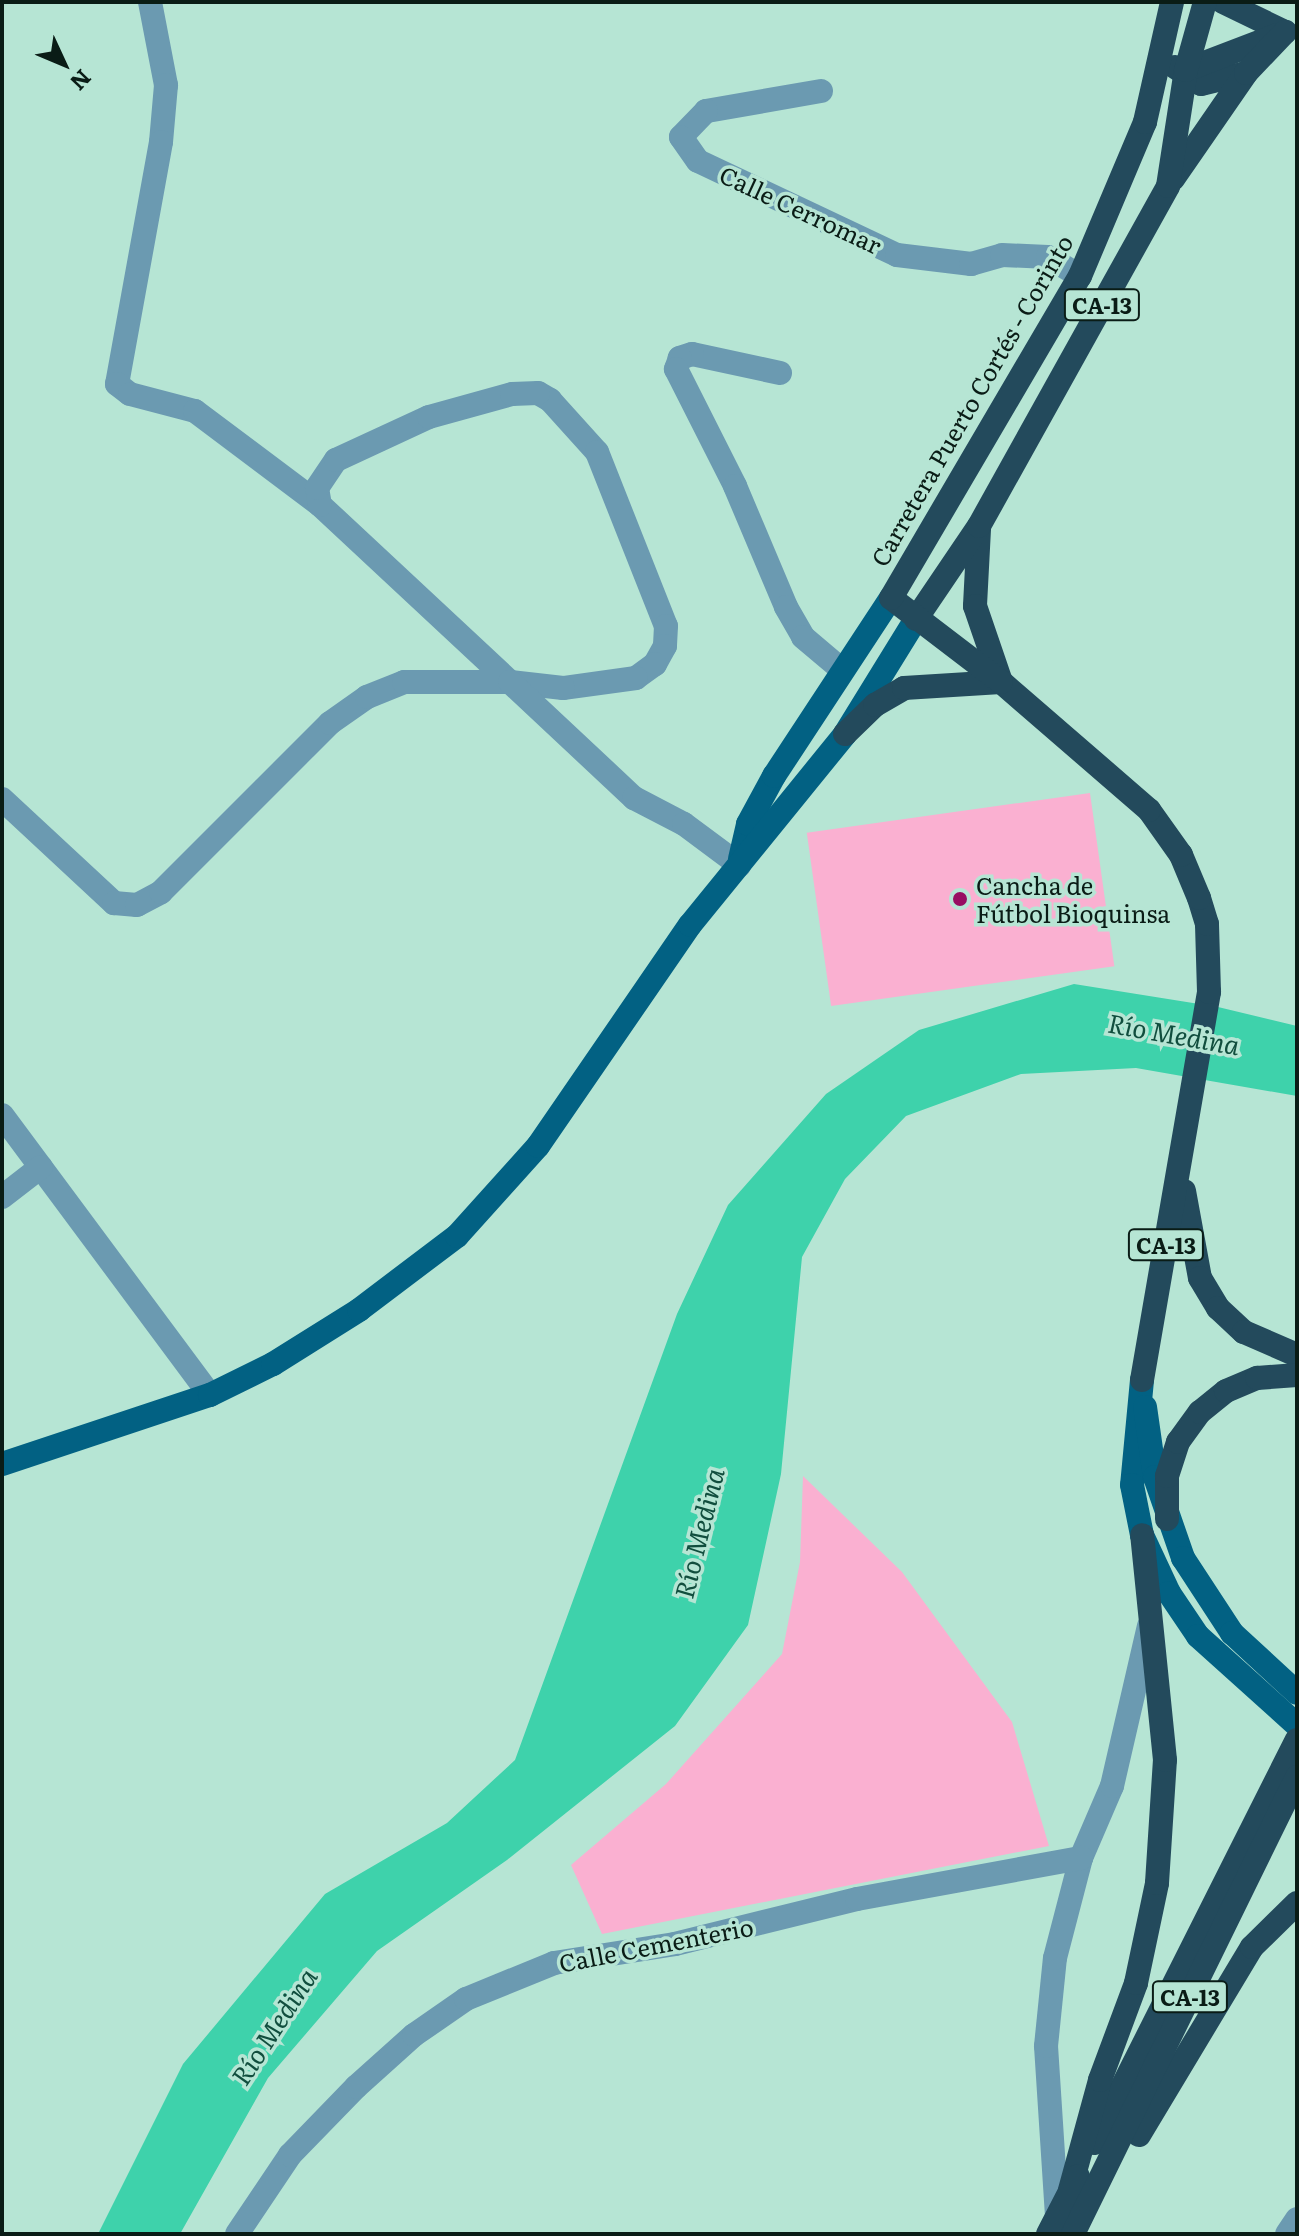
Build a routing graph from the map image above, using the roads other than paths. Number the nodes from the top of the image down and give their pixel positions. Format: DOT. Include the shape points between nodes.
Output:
graph roads {
  1 [pos="150,2"];
  2 [pos="1172,2"];
  3 [pos="1205,2"];
  4 [pos="1223,2"];
  5 [pos="1291,28"];
  6 [pos="1161,63"];
  7 [pos="1186,70"];
  8 [pos="1246,73"];
  9 [pos="821,91"];
  10 [pos="1168,186"];
  11 [pos="1080,276"];
  12 [pos="780,373"];
  13 [pos="320,505"];
  14 [pos="979,526"];
  15 [pos="891,598"];
  16 [pos="916,619"];
  17 [pos="842,670"];
  18 [pos="510,682"];
  19 [pos="1001,682"];
  20 [pos="845,734"];
  21 [pos="2,799"];
  22 [pos="739,865"];
  23 [pos="2,1115"];
  24 [pos="1185,1139"];
  25 [pos="41,1167"];
  26 [pos="2,1197"];
  27 [pos="1297,1355"];
  28 [pos="1297,1375"];
  29 [pos="1142,1380"];
  30 [pos="210,1395"];
  31 [pos="2,1464"];
  32 [pos="1167,1519"];
  33 [pos="1142,1535"];
  34 [pos="1150,1620"];
  35 [pos="1297,1693"];
  36 [pos="1297,1725"];
  37 [pos="1297,1740"];
  38 [pos="1291,1770"];
  39 [pos="1081,1858"];
  40 [pos="1297,1903"];
  41 [pos="1070,2190"];
  42 [pos="1297,2219"];
  43 [pos="1065,2225"];
  44 [pos="237,2234"];
  45 [pos="1287,2234"];
  1 -- 13 [label="street" via="166,85 161,142 117,384 130,394 195,411"];
  2 -- 6 [label="highway, Carretera Puerto Cortés - Corinto / CA-13"];
  3 -- 7 [label="highway, CA-13"];
  4 -- 5 [label="highway"];
  5 -- 7 [label="highway"];
  5 -- 8 [label="highway"];
  6 -- 7 [label="highway"];
  6 -- 11 [label="highway, Carretera Puerto Cortés - Corinto / CA-13" via="1145,122"];
  7 -- 8 [label="highway" via="1201,84"];
  7 -- 10 [label="highway, CA-13"];
  8 -- 10 [label="highway"];
  9 -- 11 [label="street, Calle Cerromar" via="706,111 681,137 698,161 897,255 943,264 971,264 1002,255 1048,257"];
  10 -- 14 [label="highway, CA-13"];
  11 -- 15 [label="highway, Carretera Puerto Cortés - Corinto / CA-13"];
  12 -- 17 [label="street" via="692,354 680,358 676,369 735,486 786,607 803,637"];
  13 -- 18 [label="street"];
  13 -- 18 [label="street" via="317,488 336,460 429,417 512,394 538,393 550,400 597,452 666,626 665,646 655,664 636,678 563,688"];
  14 -- 16 [label="highway, CA-13"];
  14 -- 19 [label="highway" via="975,606"];
  15 -- 16 [label="highway, CA-13"];
  15 -- 17 [label="main road"];
  16 -- 19 [label="highway, CA-13"];
  16 -- 20 [label="main road"];
  17 -- 22 [label="main road" via="748,824"];
  18 -- 21 [label="street" via="404,682 367,697 330,723 161,892 137,905 114,903"];
  18 -- 22 [label="street" via="634,798 684,824"];
  19 -- 20 [label="highway" via="904,688 875,705"];
  19 -- 24 [label="highway, CA-13" via="1149,810 1181,855 1207,924 1209,992"];
  20 -- 22 [label="main road"];
  22 -- 30 [label="main road" via="690,925 538,1146 457,1236 321,1336"];
  23 -- 25 [label="street"];
  24 -- 27 [label="highway, CA-13" via="1184,1198 1200,1278 1218,1308 1244,1332"];
  24 -- 29 [label="highway, CA-13"];
  25 -- 26 [label="street"];
  25 -- 30 [label="street"];
  28 -- 32 [label="highway" via="1257,1378 1226,1391 1200,1412 1178,1442 1167,1476"];
  29 -- 32 [label="main road"];
  29 -- 33 [label="main road, CA-13" via="1132,1485"];
  30 -- 31 [label="main road"];
  32 -- 35 [label="main road" via="1190,1570 1232,1633"];
  33 -- 34 [label="highway"];
  33 -- 36 [label="main road" via="1169,1593 1198,1636"];
  34 -- 39 [label="street" via="1112,1786"];
  34 -- 41 [label="highway" via="1165,1760 1157,1883 1136,1983 1100,2080"];
  37 -- 38 [label="highway, CA-13"];
  38 -- 41 [label="highway, CA-13"];
  38 -- 43 [label="highway, CA-13"];
  39 -- 43 [label="street" via="1055,1958 1046,2046"];
  39 -- 44 [label="street, Calle Cementerio" via="857,1899 675,1944 554,1963 466,1999 414,2035 345,2098 290,2155"];
  40 -- 43 [label="highway" via="1252,1947 1138,2137"];
  41 -- 43 [label="highway, CA-13"];
  42 -- 45 [label="street"];
}
